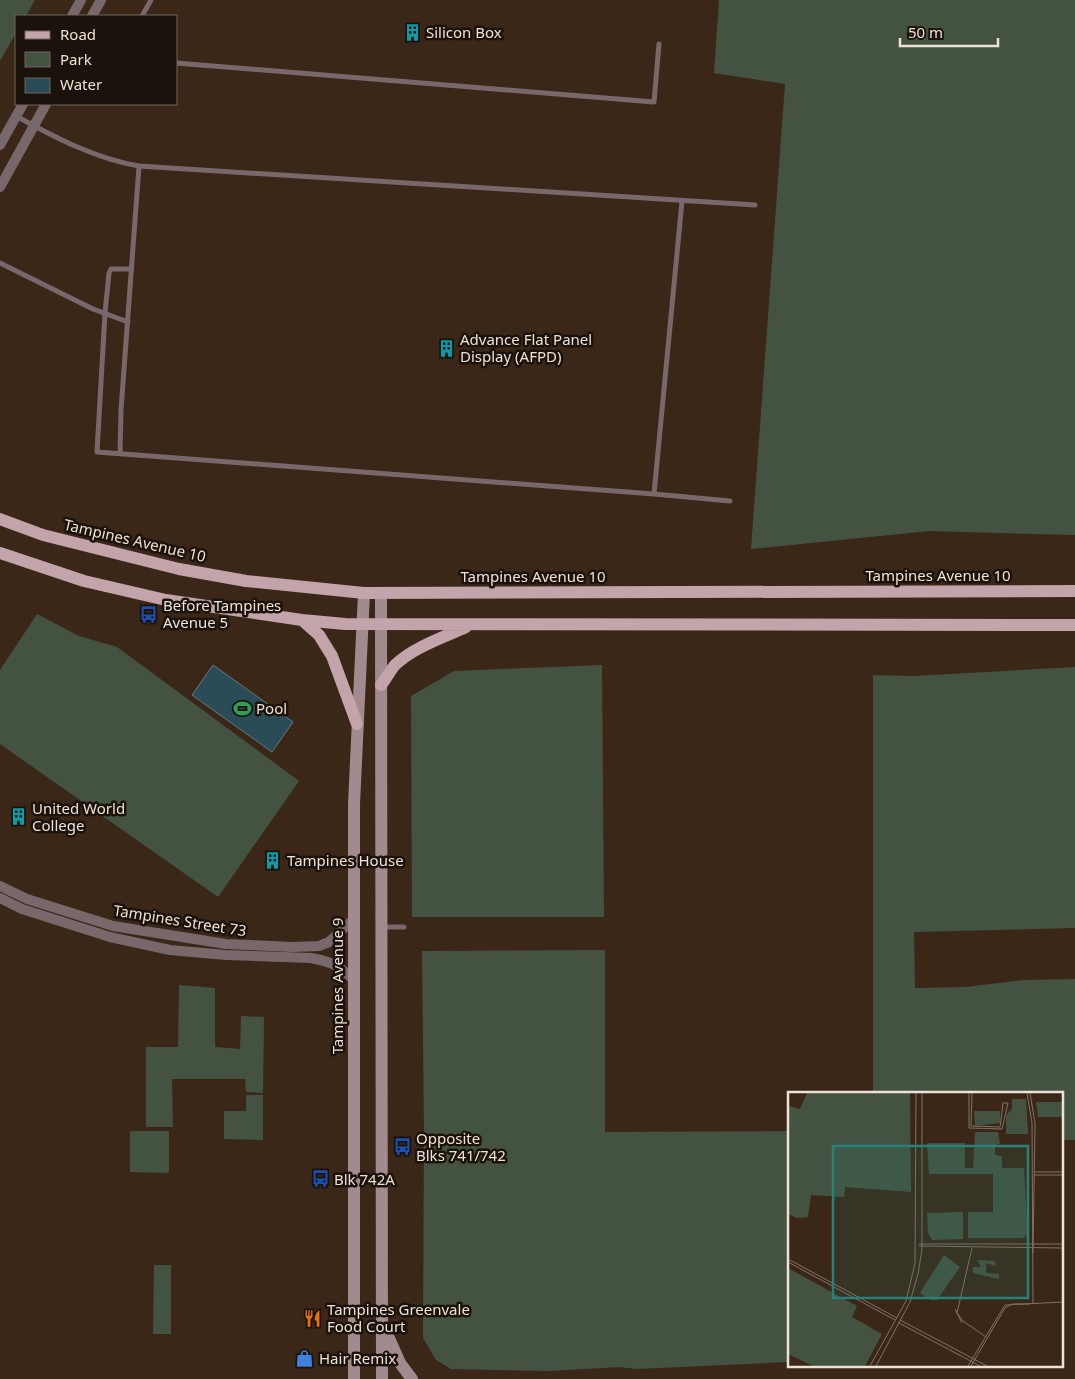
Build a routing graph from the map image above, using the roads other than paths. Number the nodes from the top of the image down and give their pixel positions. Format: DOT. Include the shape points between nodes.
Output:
graph roads {
  1 [pos="81,0"];
  2 [pos="101,0"];
  3 [pos="151,0"];
  4 [pos="73,15"];
  5 [pos="93,15"];
  6 [pos="143,15"];
  7 [pos="659,44"];
  8 [pos="178,63"];
  9 [pos="22,105"];
  10 [pos="45,105"];
  11 [pos="16,116"];
  12 [pos="34,126"];
  13 [pos="0,145"];
  14 [pos="139,166"];
  15 [pos="0,187"];
  16 [pos="682,201"];
  17 [pos="754,205"];
  18 [pos="0,263"];
  19 [pos="132,269"];
  20 [pos="105,313"];
  21 [pos="128,322"];
  22 [pos="120,454"];
  23 [pos="654,494"];
  24 [pos="730,501"];
  25 [pos="0,519"];
  26 [pos="0,553"];
  27 [pos="1075,590"];
  28 [pos="364,593"];
  29 [pos="381,593"];
  30 [pos="302,620"];
  31 [pos="363,624"];
  32 [pos="381,624"];
  33 [pos="1075,625"];
  34 [pos="471,626"];
  35 [pos="382,685"];
  36 [pos="357,724"];
  37 [pos="0,886"];
  38 [pos="0,898"];
  39 [pos="353,920"];
  40 [pos="382,927"];
  41 [pos="404,927"];
  42 [pos="353,979"];
  43 [pos="381,1320"];
  44 [pos="354,1379"];
  45 [pos="382,1379"];
  46 [pos="412,1379"];
  1 -- 4 [label="street"];
  2 -- 5 [label="street"];
  3 -- 6 [label="lane"];
  7 -- 8 [label="lane" via="654,102"];
  9 -- 11 [label="street"];
  10 -- 12 [label="street"];
  11 -- 12 [label="lane"];
  11 -- 13 [label="street"];
  12 -- 14 [label="lane" via="100,157"];
  12 -- 15 [label="street"];
  14 -- 16 [label="lane"];
  14 -- 19 [label="lane"];
  16 -- 17 [label="lane"];
  16 -- 23 [label="lane"];
  18 -- 20 [label="lane"];
  19 -- 20 [label="lane" via="111,269"];
  19 -- 21 [label="lane"];
  20 -- 21 [label="lane"];
  20 -- 22 [label="lane" via="97,452"];
  21 -- 22 [label="lane"];
  22 -- 23 [label="lane"];
  23 -- 24 [label="lane"];
  25 -- 28 [label="main road, Tampines Avenue 10" via="43,535 179,569 246,581"];
  26 -- 30 [label="main road" via="84,581 166,600"];
  27 -- 29 [label="main road, Tampines Avenue 10"];
  28 -- 29 [label="main road, Tampines Avenue 10"];
  28 -- 31 [label="main road, Tampines Avenue 9"];
  29 -- 32 [label="main road"];
  30 -- 31 [label="main road"];
  30 -- 36 [label="main road" via="319,634 332,656"];
  31 -- 32 [label="main road"];
  31 -- 36 [label="main road, Tampines Avenue 9"];
  32 -- 34 [label="main road"];
  32 -- 35 [label="main road"];
  33 -- 34 [label="main road"];
  34 -- 35 [label="main road" via="407,656 394,666"];
  35 -- 40 [label="main road"];
  36 -- 39 [label="main road, Tampines Avenue 9"];
  37 -- 39 [label="street, Tampines Street 73" via="27,899 113,926 226,944 319,946 329,942"];
  38 -- 42 [label="street, Tampines Street 73" via="22,909 110,937 170,950 311,958 338,966"];
  39 -- 42 [label="main road, Tampines Avenue 9"];
  40 -- 41 [label="lane"];
  40 -- 43 [label="main road"];
  42 -- 44 [label="main road, Tampines Avenue 9"];
  43 -- 45 [label="main road"];
  43 -- 46 [label="main road" via="400,1363"];
}
